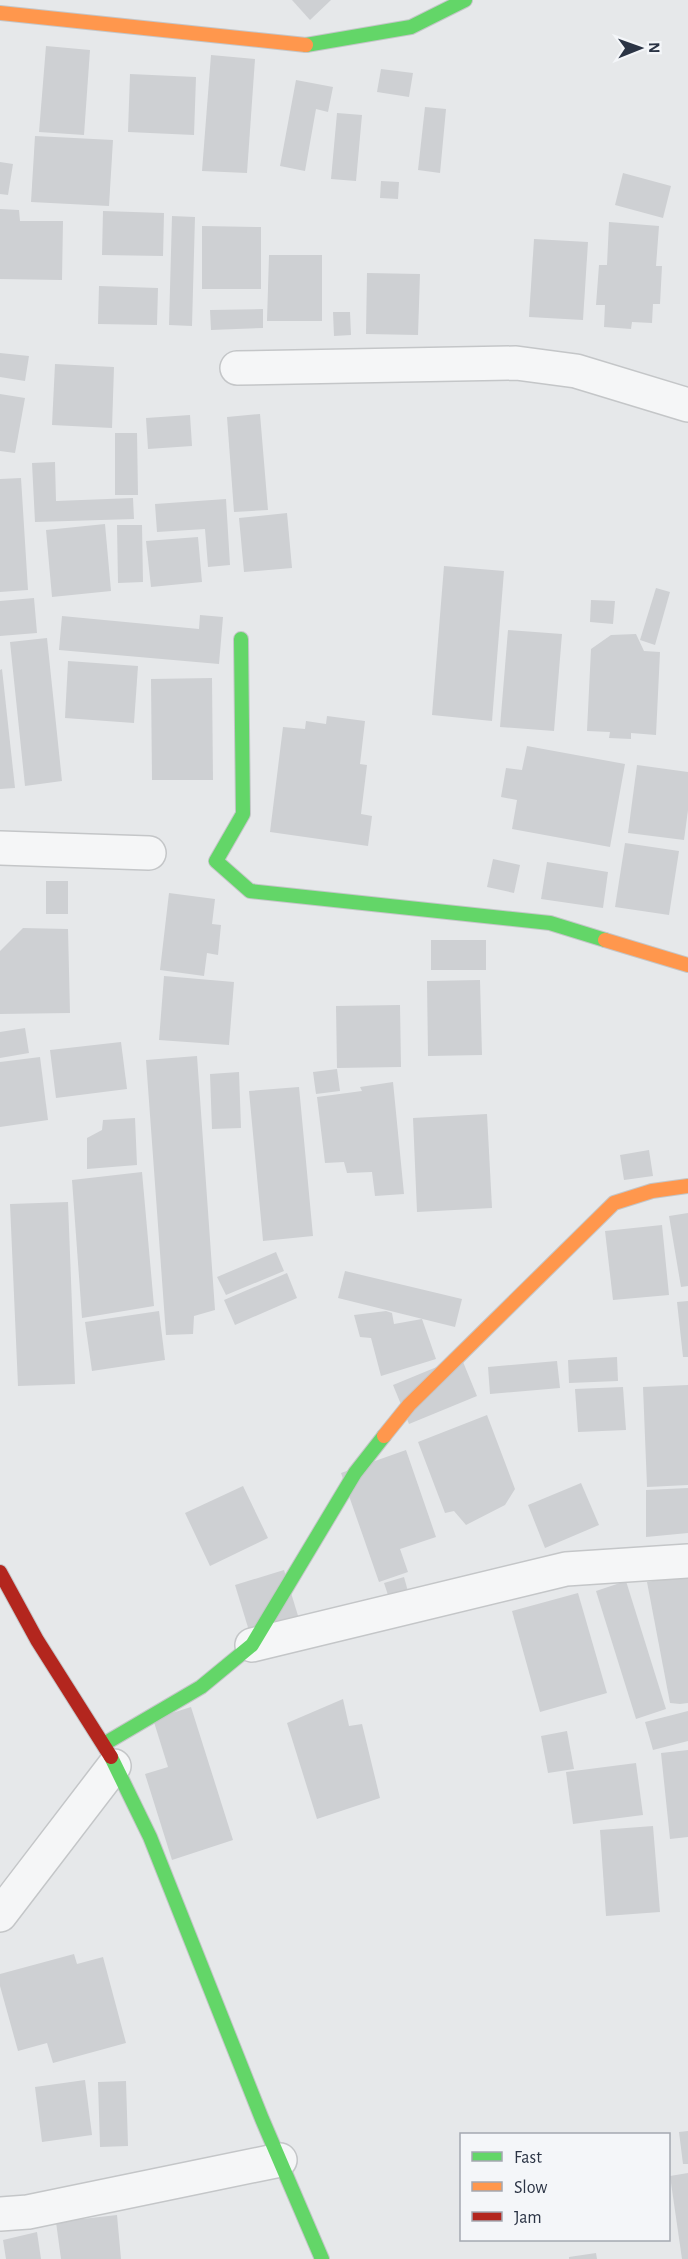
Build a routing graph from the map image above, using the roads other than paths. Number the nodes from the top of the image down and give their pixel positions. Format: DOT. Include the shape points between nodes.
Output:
graph roads {
  1 [pos="465,0"];
  2 [pos="0,13"];
  3 [pos="237,368"];
  4 [pos="688,405"];
  5 [pos="241,639"];
  6 [pos="0,848"];
  7 [pos="149,853"];
  8 [pos="688,965"];
  9 [pos="688,1186"];
  10 [pos="688,1561"];
  11 [pos="0,1572"];
  12 [pos="252,1645"];
  13 [pos="109,1755"];
  14 [pos="0,1915"];
  15 [pos="280,2160"];
  16 [pos="0,2214"];
  17 [pos="322,2259"];
  1 -- 2 [label="street" via="411,27 310,45"];
  3 -- 4 [label="street" via="516,363 576,372"];
  5 -- 8 [label="street" via="243,814 216,861 250,891 550,923"];
  6 -- 7 [label="street"];
  9 -- 12 [label="street" via="652,1191 615,1203 409,1405 355,1473"];
  10 -- 12 [label="street" via="566,1569"];
  11 -- 13 [label="street" via="36,1640"];
  12 -- 13 [label="street"];
  13 -- 14 [label="street"];
  13 -- 15 [label="street" via="150,1837"];
  15 -- 16 [label="street" via="28,2212"];
  15 -- 17 [label="street"];
}
